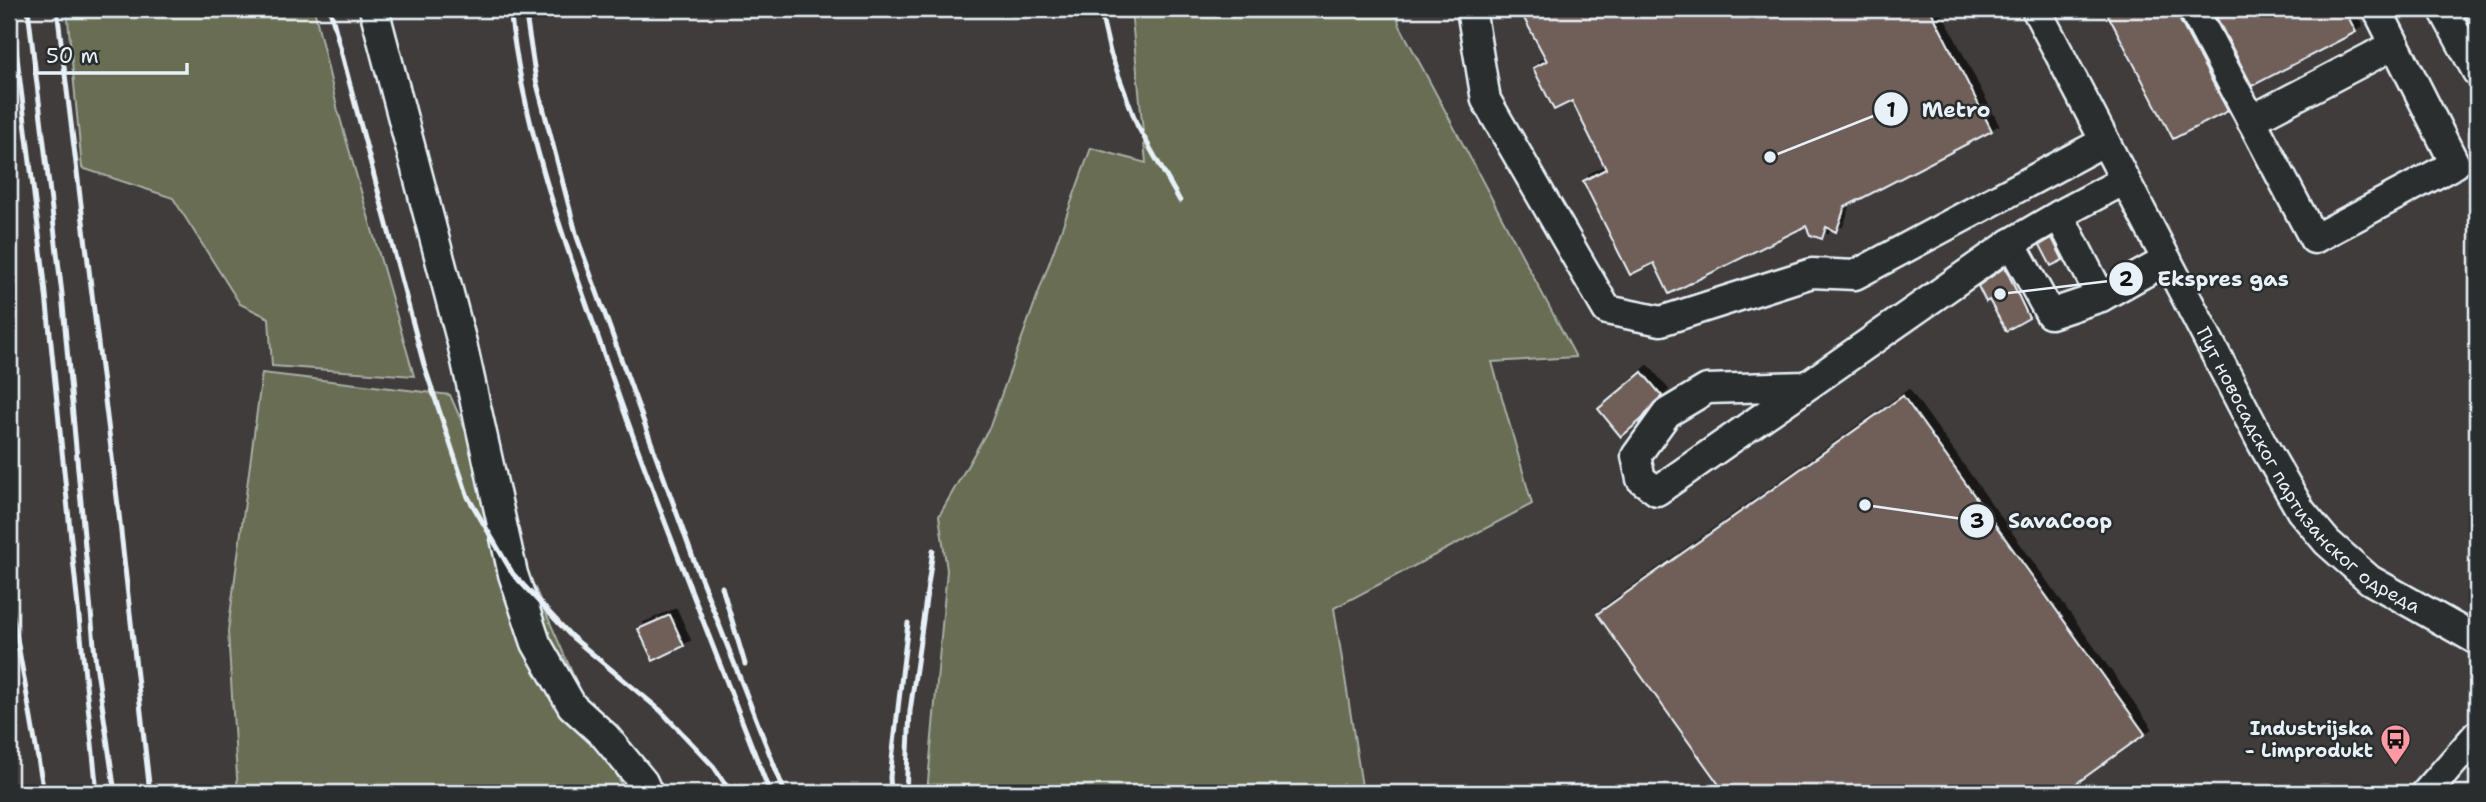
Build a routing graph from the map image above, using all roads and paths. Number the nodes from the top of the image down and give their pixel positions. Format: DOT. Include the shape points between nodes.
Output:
graph roads {
  1 [pos="374,9"];
  2 [pos="1471,9"];
  3 [pos="2036,9"];
  4 [pos="2193,9"];
  5 [pos="2377,9"];
  6 [pos="2443,9"];
  7 [pos="2394,45"];
  8 [pos="2477,72"];
  9 [pos="2251,120"];
  10 [pos="2105,141"];
  11 [pos="2125,180"];
  12 [pos="2059,215"];
  13 [pos="2011,243"];
  14 [pos="2167,260"];
  15 [pos="2101,297"];
  16 [pos="1807,386"];
  17 [pos="2477,640"];
  18 [pos="2477,735"];
  19 [pos="648,793"];
  20 [pos="2426,793"];
  1 -- 19 [label="street" via="462,343 513,574 536,643 572,706 605,736"];
  2 -- 10 [label="street" via="1486,100 1607,310 1661,321 1812,273 1855,275"];
  3 -- 10 [label="street, Пут новосадског партизанског одреда"];
  4 -- 9 [label="street"];
  5 -- 7 [label="street"];
  6 -- 8 [label="street"];
  7 -- 9 [label="street"];
  7 -- 9 [label="street" via="2455,164 2314,239"];
  10 -- 11 [label="street, Пут новосадског партизанског одреда"];
  11 -- 12 [label="street"];
  11 -- 14 [label="street, Пут новосадског партизанског одреда"];
  12 -- 13 [label="street"];
  12 -- 15 [label="street"];
  13 -- 15 [label="street" via="2050,314"];
  13 -- 16 [label="street"];
  14 -- 15 [label="street"];
  14 -- 17 [label="street, Пут новосадског партизанског одреда" via="2301,511 2327,542 2370,580"];
  16 -- 16 [label="street" via="1657,491 1641,479 1636,456 1667,413 1707,389"];
  18 -- 20 [label="street"];
}
